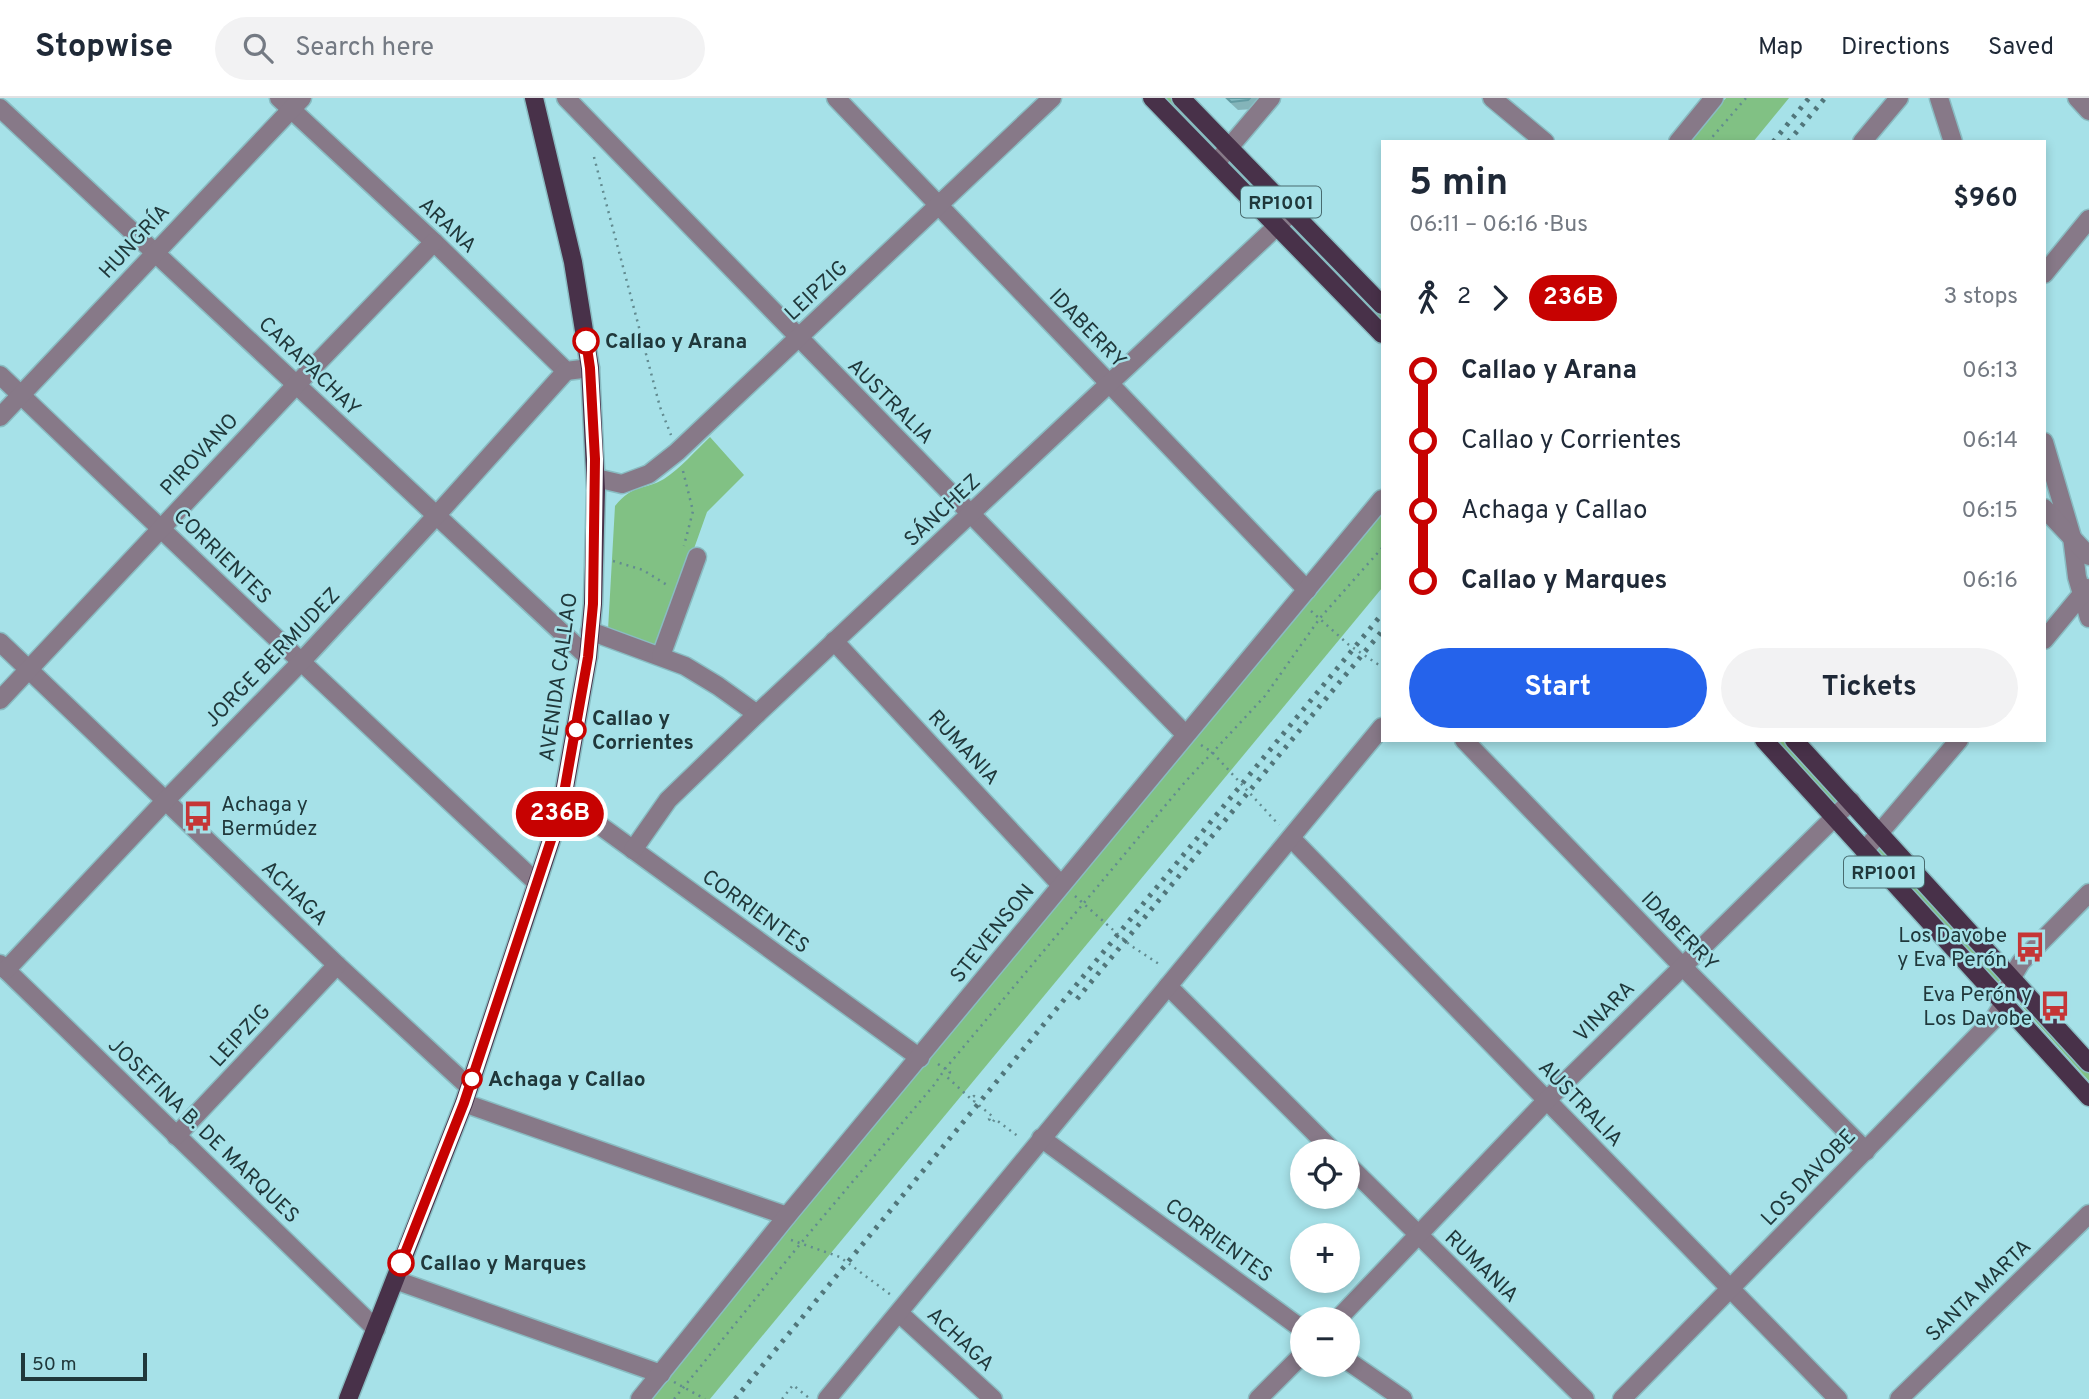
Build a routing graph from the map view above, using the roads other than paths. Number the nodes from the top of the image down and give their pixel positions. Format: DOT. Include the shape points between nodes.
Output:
graph roads {
  1 [pos="534,98"];
  2 [pos="566,98"];
  3 [pos="836,98"];
  4 [pos="1052,98"];
  5 [pos="1152,98"];
  6 [pos="1181,98"];
  7 [pos="1271,98"];
  8 [pos="1492,98"];
  9 [pos="1714,98"];
  10 [pos="1899,98"];
  11 [pos="1939,98"];
  12 [pos="2077,98"];
  13 [pos="290,102"];
  14 [pos="0,108"];
  15 [pos="2089,111"];
  16 [pos="1543,140"];
  17 [pos="1680,140"];
  18 [pos="1864,140"];
  19 [pos="1952,140"];
  20 [pos="1230,149"];
  21 [pos="1216,163"];
  22 [pos="939,205"];
  23 [pos="1291,213"];
  24 [pos="2089,219"];
  25 [pos="1277,227"];
  26 [pos="434,242"];
  27 [pos="155,251"];
  28 [pos="2046,272"];
  29 [pos="1381,304"];
  30 [pos="1381,333"];
  31 [pos="798,339"];
  32 [pos="590,368"];
  33 [pos="566,370"];
  34 [pos="0,375"];
  35 [pos="1110,384"];
  36 [pos="296,385"];
  37 [pos="21,395"];
  38 [pos="0,417"];
  39 [pos="2046,449"];
  40 [pos="596,478"];
  41 [pos="1381,500"];
  42 [pos="2046,510"];
  43 [pos="971,515"];
  44 [pos="435,517"];
  45 [pos="162,527"];
  46 [pos="2072,537"];
  47 [pos="690,553"];
  48 [pos="2089,556"];
  49 [pos="2085,590"];
  50 [pos="1303,595"];
  51 [pos="2089,618"];
  52 [pos="590,631"];
  53 [pos="2046,638"];
  54 [pos="834,641"];
  55 [pos="0,642"];
  56 [pos="661,656"];
  57 [pos="588,657"];
  58 [pos="300,663"];
  59 [pos="29,669"];
  60 [pos="0,700"];
  61 [pos="757,714"];
  62 [pos="1381,728"];
  63 [pos="1185,734"];
  64 [pos="1466,742"];
  65 [pos="1765,742"];
  66 [pos="1796,742"];
  67 [pos="1957,742"];
  68 [pos="166,800"];
  69 [pos="1851,801"];
  70 [pos="561,810"];
  71 [pos="1834,818"];
  72 [pos="1881,834"];
  73 [pos="1291,838"];
  74 [pos="633,850"];
  75 [pos="1864,851"];
  76 [pos="537,883"];
  77 [pos="1061,885"];
  78 [pos="2089,893"];
  79 [pos="337,965"];
  80 [pos="1682,966"];
  81 [pos="3,967"];
  82 [pos="2012,977"];
  83 [pos="1172,981"];
  84 [pos="2004,1003"];
  85 [pos="920,1058"];
  86 [pos="2089,1063"];
  87 [pos="467,1095"];
  88 [pos="2089,1097"];
  89 [pos="1547,1100"];
  90 [pos="176,1136"];
  91 [pos="1322,1139"];
  92 [pos="1037,1143"];
  93 [pos="1866,1151"];
  94 [pos="1360,1178"];
  95 [pos="2089,1214"];
  96 [pos="787,1216"];
  97 [pos="1417,1235"];
  98 [pos="395,1280"];
  99 [pos="1730,1290"];
  100 [pos="1349,1307"];
  101 [pos="902,1309"];
  102 [pos="1290,1321"];
  103 [pos="376,1329"];
  104 [pos="1290,1367"];
  105 [pos="1360,1369"];
  106 [pos="661,1374"];
  107 [pos="348,1399"];
  108 [pos="640,1399"];
  109 [pos="827,1399"];
  110 [pos="993,1399"];
  111 [pos="1258,1399"];
  112 [pos="1403,1399"];
  113 [pos="1586,1399"];
  114 [pos="1622,1399"];
  115 [pos="1838,1399"];
  116 [pos="1899,1399"];
  1 -- 32 [label="main road, AVENIDA CALLAO" via="573,262"];
  2 -- 31 [label="street, AUSTRALIA"];
  3 -- 22 [label="street, IDABERRY"];
  4 -- 22 [label="street, LEIPZIG"];
  5 -- 21 [label="main road, RP1001"];
  6 -- 20 [label="main road, RP1001"];
  7 -- 20 [label="street"];
  8 -- 16 [label="street"];
  9 -- 17 [label="street"];
  10 -- 18 [label="street"];
  11 -- 19 [label="street"];
  12 -- 15 [label="street"];
  13 -- 26 [label="street, ARANA"];
  13 -- 27 [label="street, HUNGRÍA"];
  14 -- 27 [label="street, CARAPACHAY"];
  20 -- 21 [label="street"];
  20 -- 23 [label="main road, RP1001"];
  21 -- 25 [label="main road, RP1001"];
  22 -- 31 [label="street, LEIPZIG"];
  22 -- 35 [label="street, IDABERRY"];
  23 -- 25 [label="street, SÁNCHEZ"];
  23 -- 29 [label="main road, RP1001"];
  24 -- 28 [label="street"];
  25 -- 30 [label="main road, RP1001"];
  25 -- 35 [label="street, SÁNCHEZ"];
  26 -- 33 [label="street, ARANA"];
  26 -- 36 [label="street, PIROVANO"];
  27 -- 36 [label="street, CARAPACHAY"];
  27 -- 37 [label="street, HUNGRÍA"];
  31 -- 40 [label="street, LEIPZIG" via="649,474 622,484"];
  31 -- 43 [label="street, AUSTRALIA"];
  32 -- 33 [label="street"];
  32 -- 40 [label="main road, AVENIDA CALLAO"];
  33 -- 44 [label="street, JORGE BERMUDEZ"];
  34 -- 37 [label="street, CORRIENTES"];
  35 -- 43 [label="street, SÁNCHEZ"];
  35 -- 50 [label="street, IDABERRY"];
  36 -- 44 [label="street, CARAPACHAY"];
  36 -- 45 [label="street, PIROVANO"];
  37 -- 38 [label="street, HUNGRÍA"];
  37 -- 45 [label="street, CORRIENTES"];
  39 -- 46 [label="street"];
  40 -- 52 [label="main road, AVENIDA CALLAO"];
  41 -- 50 [label="street, STEVENSON"];
  42 -- 46 [label="street"];
  43 -- 54 [label="street, SÁNCHEZ"];
  43 -- 63 [label="street, AUSTRALIA"];
  44 -- 57 [label="street, CARAPACHAY"];
  44 -- 58 [label="street, JORGE BERMUDEZ"];
  45 -- 58 [label="street, CORRIENTES"];
  45 -- 59 [label="street, PIROVANO"];
  46 -- 48 [label="street"];
  46 -- 49 [label="street"];
  47 -- 56 [label="street"];
  49 -- 51 [label="street"];
  49 -- 53 [label="street"];
  50 -- 63 [label="street, STEVENSON"];
  52 -- 56 [label="street"];
  52 -- 57 [label="main road, AVENIDA CALLAO"];
  54 -- 61 [label="street, SÁNCHEZ"];
  54 -- 77 [label="street, RUMANIA"];
  55 -- 59 [label="street, ACHAGA"];
  56 -- 61 [label="street" via="718,685"];
  57 -- 70 [label="main road, AVENIDA CALLAO"];
  58 -- 68 [label="street, JORGE BERMUDEZ"];
  58 -- 76 [label="street, CORRIENTES"];
  59 -- 60 [label="street, PIROVANO"];
  59 -- 68 [label="street, ACHAGA"];
  61 -- 74 [label="street, SÁNCHEZ" via="668,800"];
  62 -- 73 [label="street"];
  63 -- 77 [label="street, STEVENSON"];
  64 -- 80 [label="street, IDABERRY"];
  65 -- 71 [label="main road, RP1001"];
  66 -- 69 [label="main road, RP1001"];
  67 -- 72 [label="street"];
  68 -- 79 [label="street, ACHAGA"];
  68 -- 81 [label="street, JORGE BERMUDEZ"];
  69 -- 71 [label="street, VINARA"];
  69 -- 72 [label="main road, RP1001"];
  70 -- 74 [label="street, CORRIENTES" via="584,814"];
  70 -- 76 [label="main road, AVENIDA CALLAO"];
  71 -- 75 [label="main road, RP1001"];
  71 -- 80 [label="street, VINARA"];
  72 -- 75 [label="street"];
  72 -- 82 [label="main road, RP1001"];
  73 -- 83 [label="street"];
  73 -- 89 [label="street, AUSTRALIA"];
  74 -- 85 [label="street, CORRIENTES"];
  75 -- 84 [label="main road, RP1001"];
  76 -- 87 [label="main road, AVENIDA CALLAO"];
  77 -- 85 [label="street, STEVENSON"];
  78 -- 82 [label="street" via="2021,962"];
  79 -- 87 [label="street, ACHAGA"];
  79 -- 90 [label="street, LEIPZIG"];
  80 -- 89 [label="street, VINARA"];
  80 -- 93 [label="street, IDABERRY"];
  81 -- 90 [label="street, JOSEFINA B. DE MARQUES"];
  82 -- 84 [label="street, LOS DAVOBE"];
  82 -- 86 [label="main road, RP1001"];
  83 -- 91 [label="street"];
  83 -- 92 [label="street"];
  84 -- 88 [label="main road, RP1001"];
  84 -- 93 [label="street, LOS DAVOBE" via="1994,1019"];
  85 -- 96 [label="street, STEVENSON"];
  87 -- 96 [label="street, ACHAGA"];
  87 -- 98 [label="main road, AVENIDA CALLAO"];
  89 -- 97 [label="street, VINARA"];
  89 -- 99 [label="street, AUSTRALIA"];
  90 -- 103 [label="street, JOSEFINA B. DE MARQUES"];
  92 -- 101 [label="street"];
  92 -- 102 [label="street, CORRIENTES"];
  93 -- 99 [label="street, LOS DAVOBE"];
  94 -- 97 [label="street, RUMANIA"];
  95 -- 116 [label="street, SANTA MARTA"];
  96 -- 106 [label="street, STEVENSON"];
  97 -- 100 [label="street, VINARA"];
  97 -- 113 [label="street, RUMANIA"];
  98 -- 103 [label="main road, AVENIDA CALLAO"];
  98 -- 106 [label="street"];
  99 -- 114 [label="street, LOS DAVOBE"];
  99 -- 115 [label="street, AUSTRALIA"];
  101 -- 109 [label="street"];
  101 -- 110 [label="street, ACHAGA"];
  103 -- 107 [label="main road, AVENIDA CALLAO"];
  104 -- 111 [label="street"];
  105 -- 112 [label="street"];
  106 -- 108 [label="street, STEVENSON"];
}
